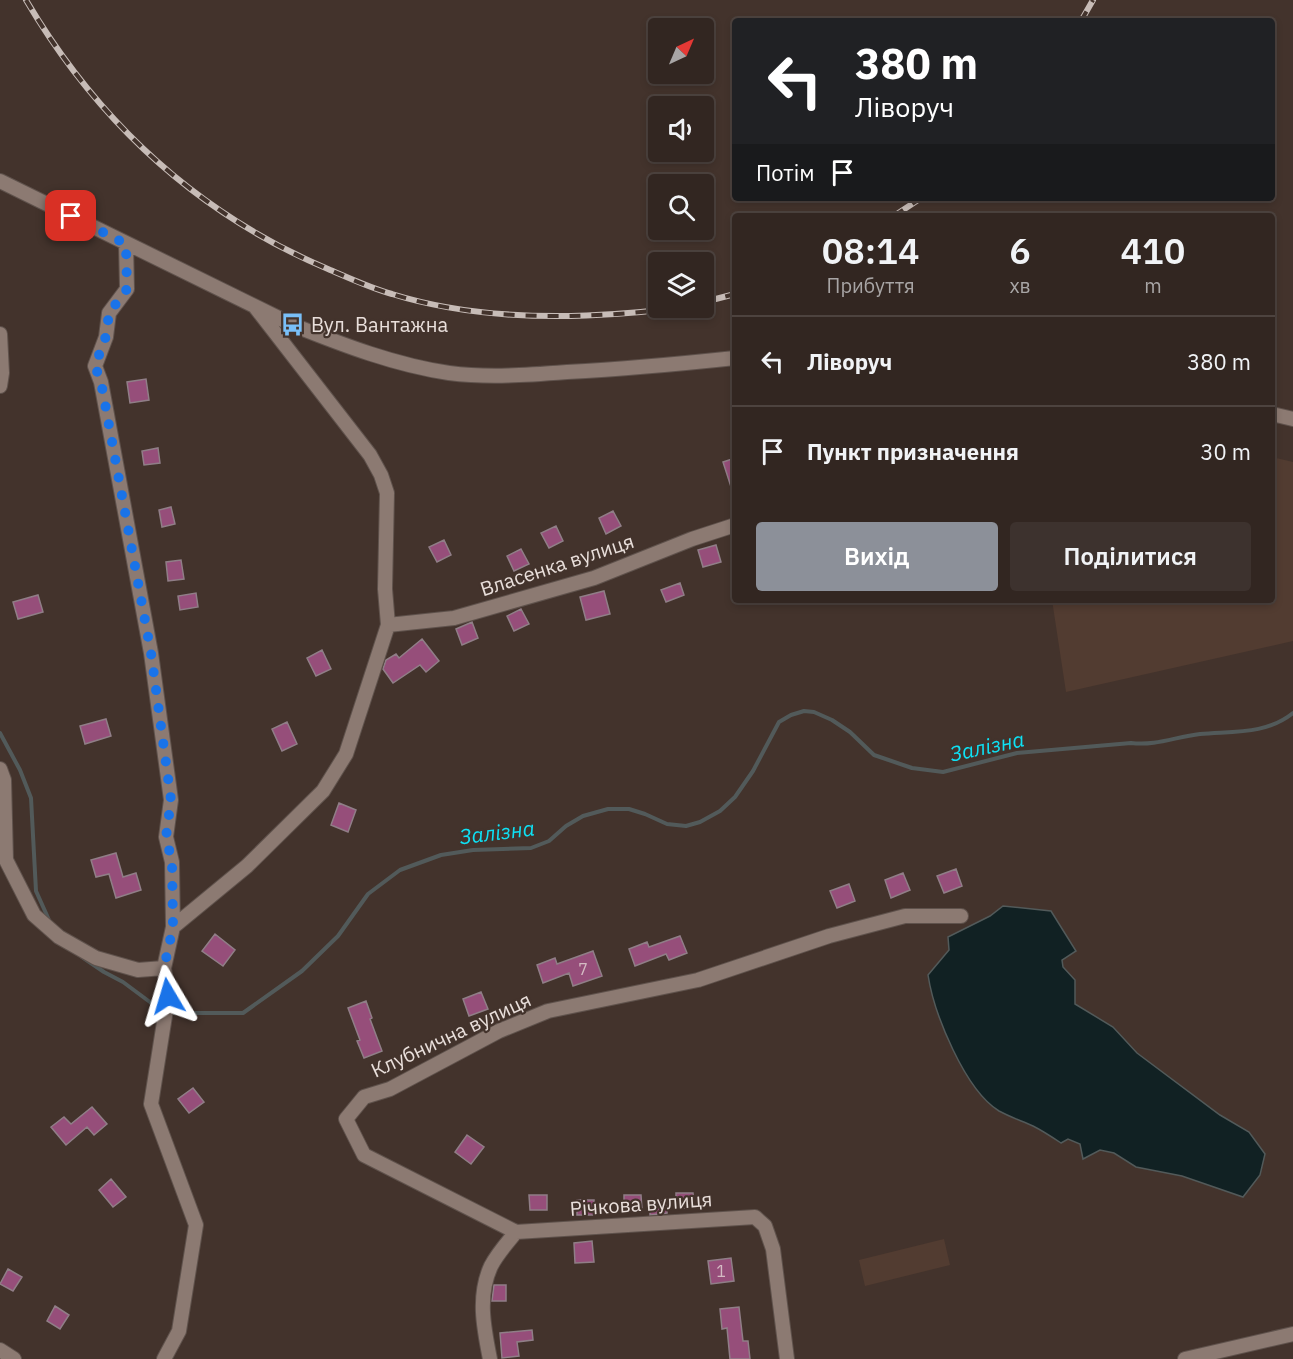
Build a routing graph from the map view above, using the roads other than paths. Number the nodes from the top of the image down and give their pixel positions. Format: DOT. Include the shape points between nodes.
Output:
graph roads {
  1 [pos="0,181"];
  2 [pos="126,244"];
  3 [pos="256,308"];
  4 [pos="0,334"];
  5 [pos="732,358"];
  6 [pos="0,387"];
  7 [pos="1275,415"];
  8 [pos="1293,419"];
  9 [pos="732,526"];
  10 [pos="388,626"];
  11 [pos="0,769"];
  12 [pos="961,916"];
  13 [pos="173,927"];
  14 [pos="164,968"];
  15 [pos="516,1232"];
  16 [pos="1293,1334"];
  17 [pos="0,1350"];
  18 [pos="14,1359"];
  19 [pos="164,1359"];
  20 [pos="490,1359"];
  21 [pos="787,1359"];
  22 [pos="1185,1359"];
  1 -- 2 [label="street"];
  2 -- 3 [label="street"];
  2 -- 13 [label="street" via="127,289 109,313 95,366 104,394 156,690 171,800 166,837 172,862"];
  3 -- 5 [label="street" via="343,345 450,373 534,375"];
  3 -- 10 [label="street" via="370,455 381,475 387,493"];
  4 -- 6 [label="street"];
  7 -- 8 [label="street"];
  9 -- 10 [label="street, Власенка вулиця" via="583,581 454,618"];
  10 -- 13 [label="street" via="346,754 323,791 247,866"];
  11 -- 14 [label="street" via="4,780 6,860 34,915 59,937 96,958 138,970"];
  12 -- 15 [label="street, Клубнична вулиця" via="905,916 829,936 698,980 548,1011 499,1031 390,1089 364,1097 346,1119 364,1155"];
  13 -- 14 [label="street"];
  14 -- 19 [label="street" via="168,996 151,1104 196,1224 179,1331"];
  15 -- 20 [label="street" via="491,1264 484,1282 482,1321"];
  15 -- 21 [label="street, Річкова вулиця" via="755,1217 765,1226 773,1249"];
  16 -- 22 [label="street"];
  17 -- 18 [label="street"];
}
